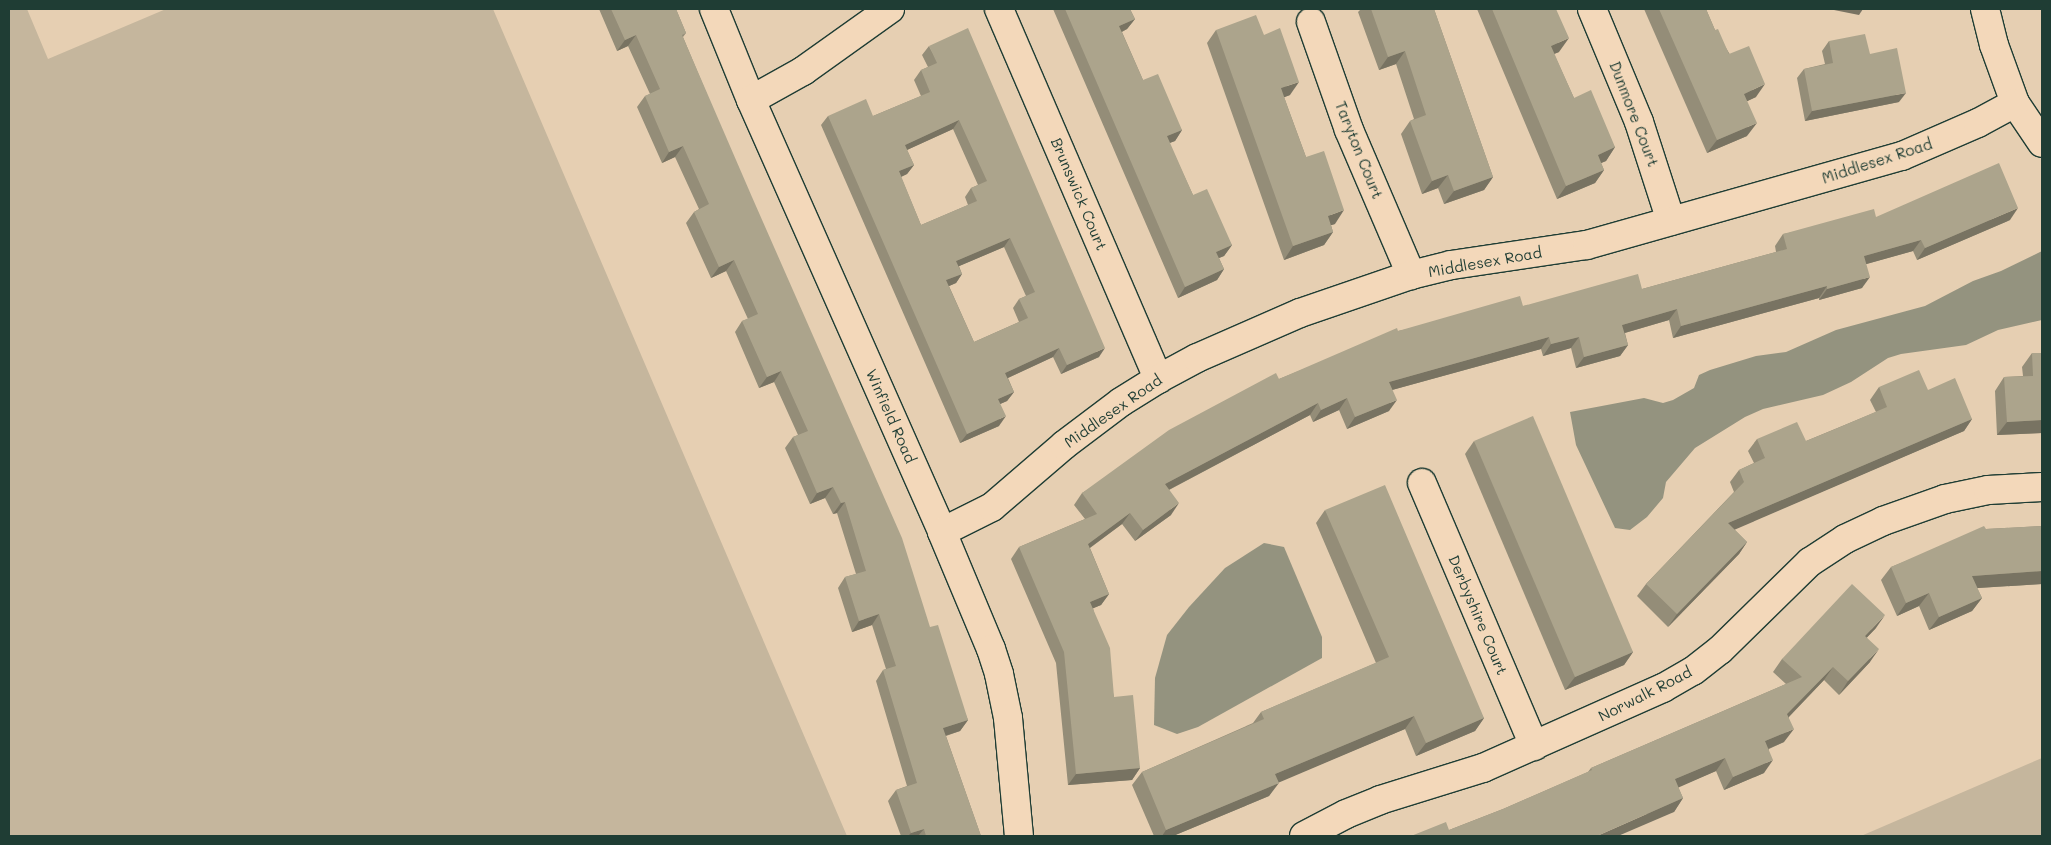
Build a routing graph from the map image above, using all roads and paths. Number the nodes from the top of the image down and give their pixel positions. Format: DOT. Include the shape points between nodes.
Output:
graph roads {
  1 [pos="714,9"];
  2 [pos="890,9"];
  3 [pos="999,9"];
  4 [pos="1592,9"];
  5 [pos="1985,9"];
  6 [pos="1311,22"];
  7 [pos="752,100"];
  8 [pos="2015,103"];
  9 [pos="2042,143"];
  10 [pos="1671,222"];
  11 [pos="1411,275"];
  12 [pos="1158,379"];
  13 [pos="1422,483"];
  14 [pos="2042,487"];
  15 [pos="942,532"];
  16 [pos="1534,746"];
  17 [pos="1019,836"];
  18 [pos="1304,836"];
  1 -- 7 [label="street, Winfield Road"];
  2 -- 7 [label="street" via="803,71"];
  3 -- 12 [label="street, Brunswick Court"];
  4 -- 10 [label="street, Dunmore Court" via="1639,122"];
  5 -- 8 [label="street"];
  6 -- 11 [label="street, Taryton Court" via="1350,130"];
  7 -- 15 [label="street, Winfield Road"];
  8 -- 9 [label="street"];
  8 -- 10 [label="street, Middlesex Road" via="1902,156"];
  10 -- 11 [label="street, Middlesex Road" via="1587,245 1451,265"];
  11 -- 12 [label="street, Middlesex Road" via="1300,313 1197,358"];
  12 -- 15 [label="street, Middlesex Road" via="1064,444 992,507"];
  13 -- 16 [label="street, Derbyshire Court"];
  14 -- 16 [label="street, Norwalk Road" via="1988,490 1945,499 1883,521 1846,539 1810,562 1720,650 1693,671 1663,688"];
  15 -- 17 [label="street, Winfield Road" via="1000,674 1008,718"];
  16 -- 18 [label="street, Norwalk Road" via="1483,768 1380,800"];
}
